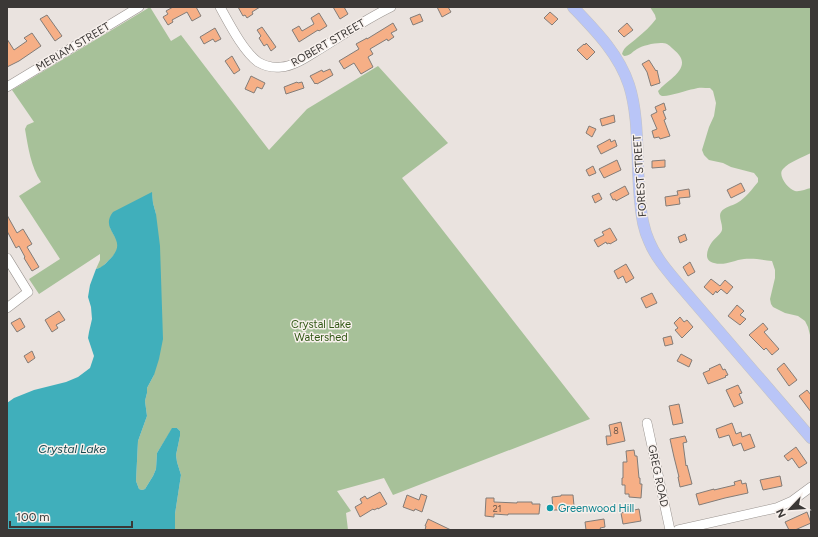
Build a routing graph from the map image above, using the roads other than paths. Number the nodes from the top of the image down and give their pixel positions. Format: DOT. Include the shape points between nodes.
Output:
graph roads {
  1 [pos="139,7"];
  2 [pos="220,7"];
  3 [pos="391,7"];
  4 [pos="573,7"];
  5 [pos="7,87"];
  6 [pos="7,258"];
  7 [pos="7,308"];
  8 [pos="647,423"];
  9 [pos="811,438"];
  10 [pos="811,487"];
  11 [pos="670,530"];
  12 [pos="678,530"];
  1 -- 5 [label="street, MERIAM STREET"];
  2 -- 3 [label="street, ROBERT STREET" via="250,54 262,64 275,68 300,61"];
  4 -- 9 [label="main road, FOREST STREET" via="612,51 629,84 635,114 642,217 652,248 676,281"];
  6 -- 7 [label="street" via="28,292"];
  8 -- 11 [label="street, GREG ROAD"];
  10 -- 12 [label="street" via="792,501 776,508"];
}
